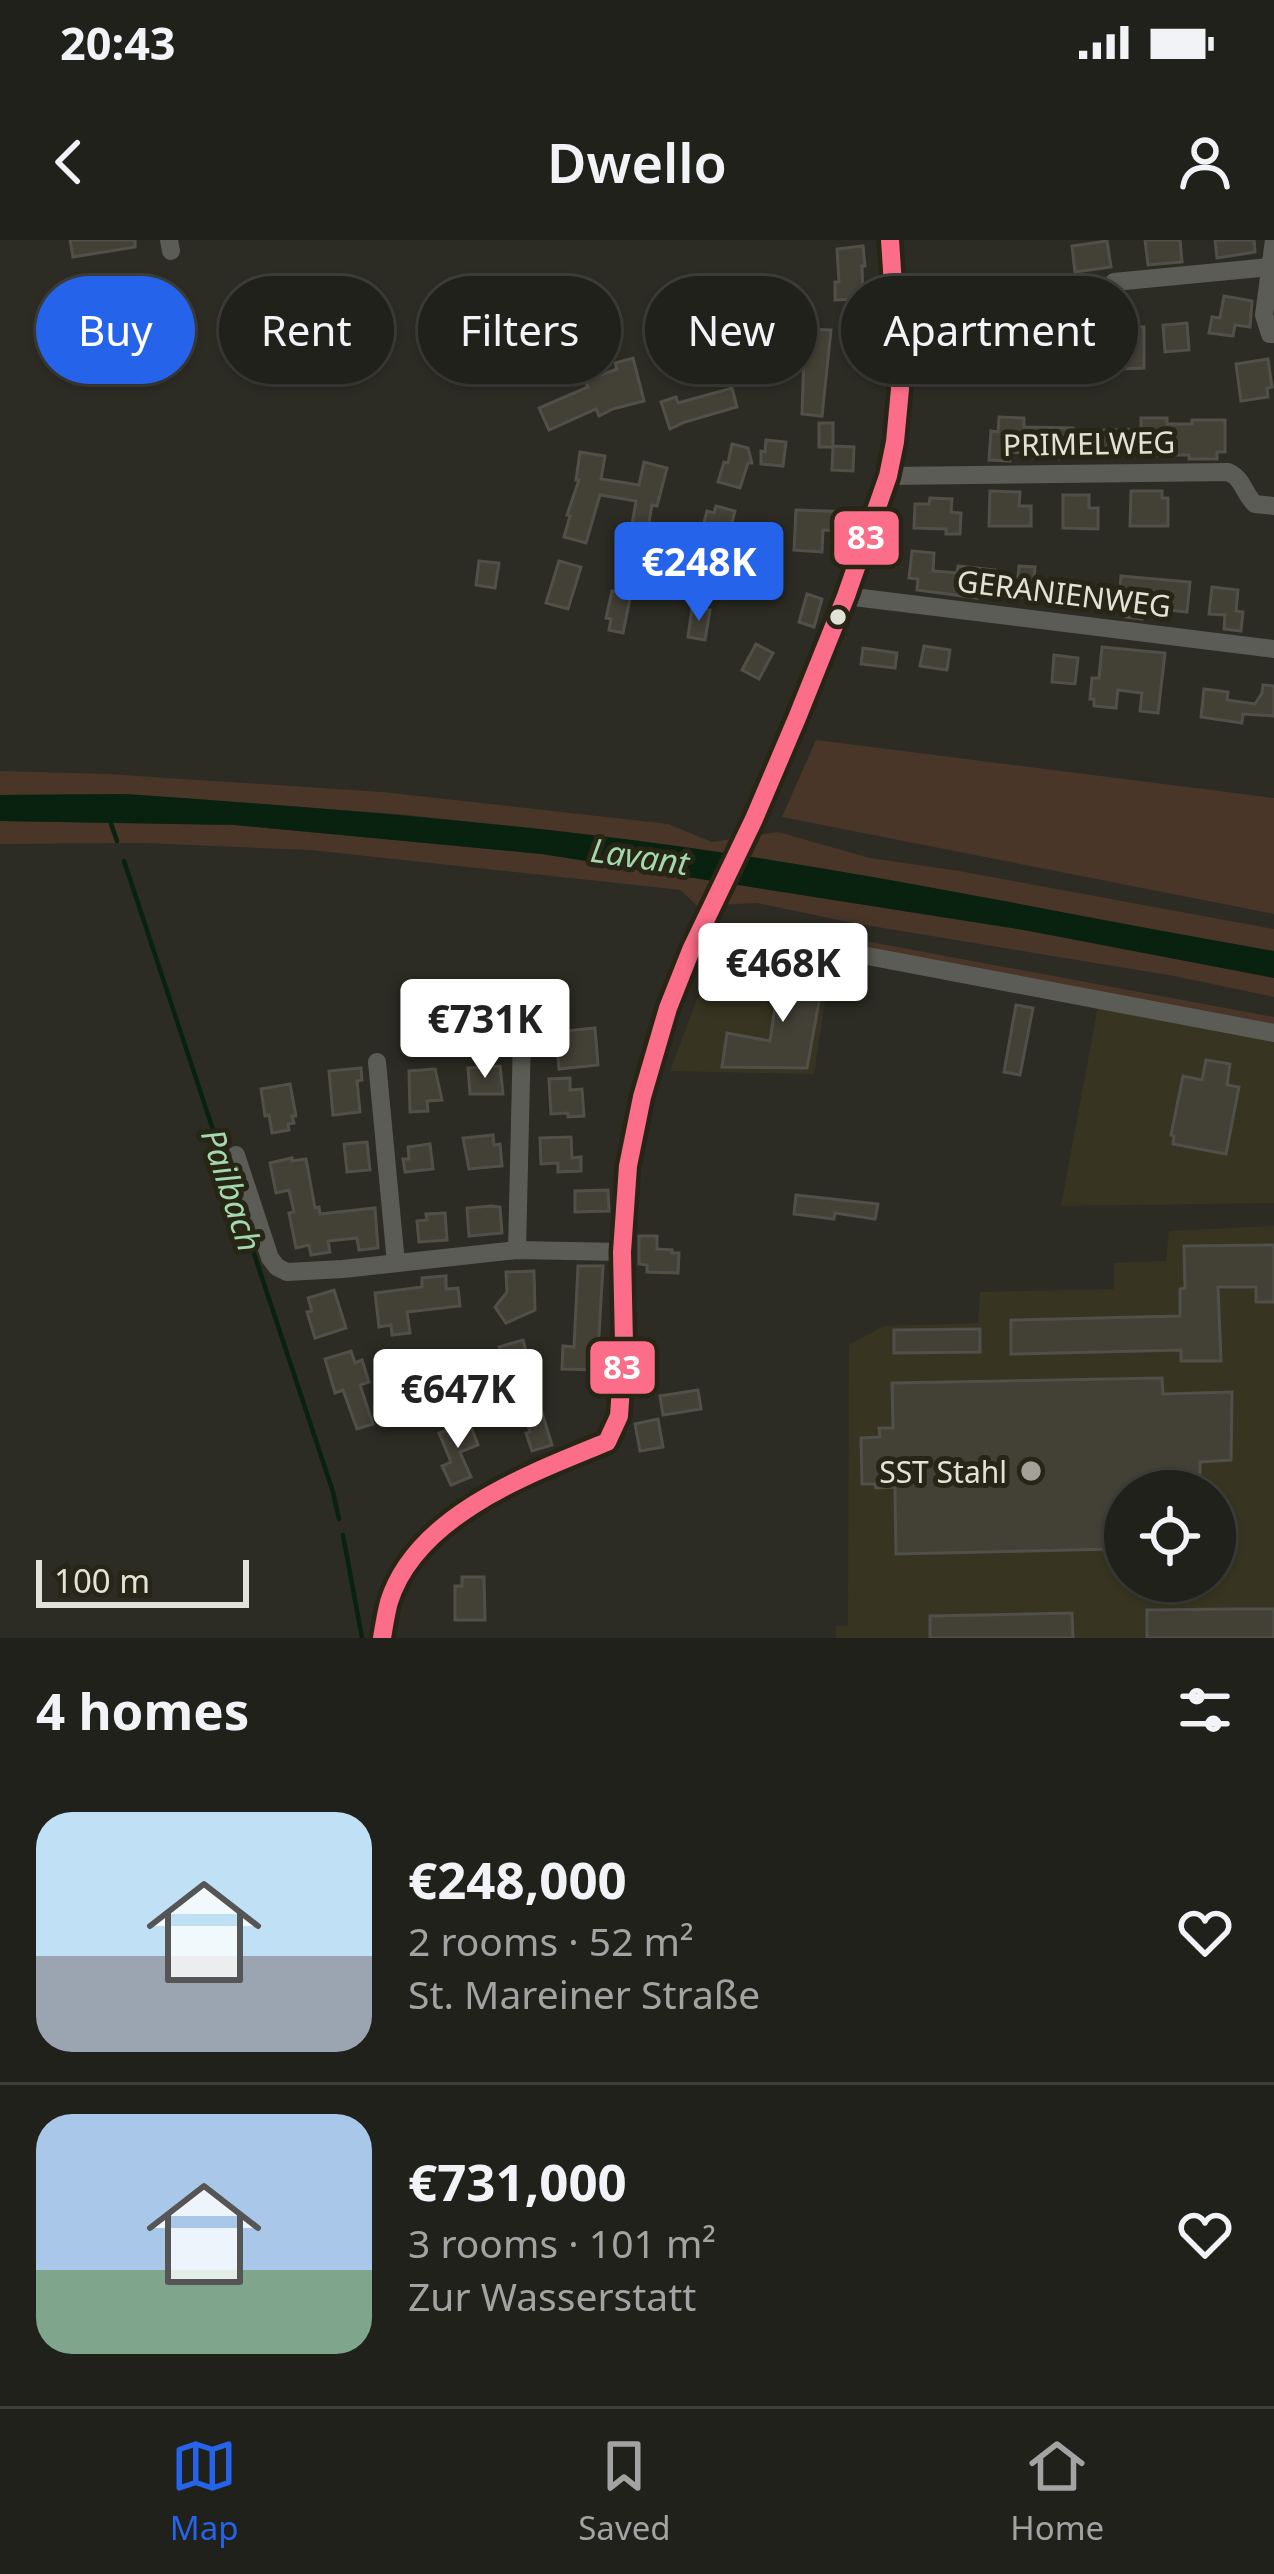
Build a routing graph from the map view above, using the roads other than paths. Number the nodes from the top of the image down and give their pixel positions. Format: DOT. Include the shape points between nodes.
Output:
graph roads {
  1 [pos="890,240"];
  2 [pos="1274,240"];
  3 [pos="1270,267"];
  4 [pos="1138,280"];
  5 [pos="1274,334"];
  6 [pos="887,476"];
  7 [pos="1274,506"];
  8 [pos="846,596"];
  9 [pos="1274,649"];
  10 [pos="691,950"];
  11 [pos="1274,1033"];
  12 [pos="522,1036"];
  13 [pos="376,1062"];
  14 [pos="236,1155"];
  15 [pos="517,1250"];
  16 [pos="622,1252"];
  17 [pos="396,1263"];
  18 [pos="382,1638"];
  1 -- 6 [label="street" via="900,389"];
  2 -- 3 [label="street"];
  3 -- 4 [label="street"];
  3 -- 5 [label="street" via="1264,315"];
  6 -- 7 [label="street, PRIMELWEG" via="1228,472 1255,504"];
  6 -- 8 [label="street"];
  8 -- 9 [label="street, GERANIENWEG"];
  8 -- 10 [label="street"];
  10 -- 11 [label="street" via="841,951"];
  10 -- 16 [label="street" via="642,1097"];
  12 -- 15 [label="street"];
  13 -- 17 [label="street"];
  14 -- 17 [label="street" via="277,1268"];
  15 -- 16 [label="street"];
  15 -- 17 [label="street"];
  16 -- 18 [label="street" via="619,1416 607,1442 535,1472 434,1534 400,1574"];
}
